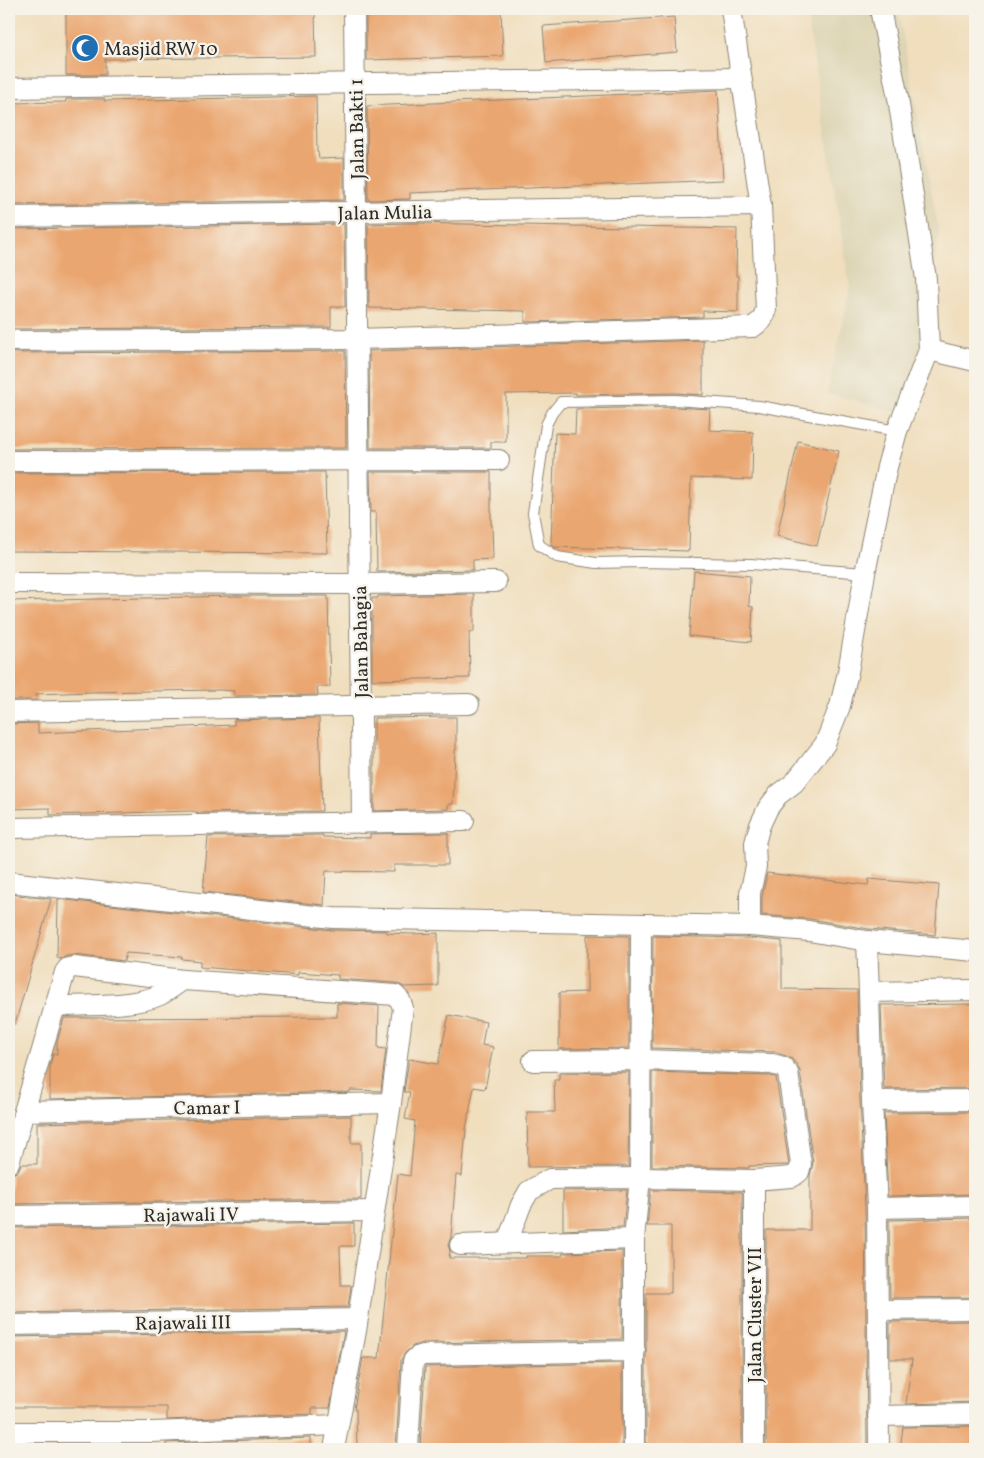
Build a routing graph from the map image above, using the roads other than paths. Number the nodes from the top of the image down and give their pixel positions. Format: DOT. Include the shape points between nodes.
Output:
graph roads {
  1 [pos="354,9"];
  2 [pos="731,9"];
  3 [pos="880,9"];
  4 [pos="741,78"];
  5 [pos="355,83"];
  6 [pos="9,88"];
  7 [pos="761,206"];
  8 [pos="356,212"];
  9 [pos="9,217"];
  10 [pos="358,339"];
  11 [pos="9,341"];
  12 [pos="929,350"];
  13 [pos="975,360"];
  14 [pos="897,431"];
  15 [pos="498,460"];
  16 [pos="9,461"];
  17 [pos="359,461"];
  18 [pos="865,573"];
  19 [pos="496,582"];
  20 [pos="9,583"];
  21 [pos="360,584"];
  22 [pos="469,704"];
  23 [pos="361,706"];
  24 [pos="9,712"];
  25 [pos="464,821"];
  26 [pos="362,822"];
  27 [pos="9,828"];
  28 [pos="9,882"];
  29 [pos="642,924"];
  30 [pos="750,926"];
  31 [pos="867,941"];
  32 [pos="975,950"];
  33 [pos="182,980"];
  34 [pos="975,990"];
  35 [pos="869,992"];
  36 [pos="54,1006"];
  37 [pos="641,1060"];
  38 [pos="533,1061"];
  39 [pos="975,1100"];
  40 [pos="872,1101"];
  41 [pos="391,1103"];
  42 [pos="24,1111"];
  43 [pos="9,1163"];
  44 [pos="640,1178"];
  45 [pos="754,1180"];
  46 [pos="975,1206"];
  47 [pos="878,1208"];
  48 [pos="373,1212"];
  49 [pos="9,1216"];
  50 [pos="634,1239"];
  51 [pos="507,1243"];
  52 [pos="460,1245"];
  53 [pos="975,1308"];
  54 [pos="879,1310"];
  55 [pos="357,1319"];
  56 [pos="9,1325"];
  57 [pos="635,1352"];
  58 [pos="975,1414"];
  59 [pos="878,1416"];
  60 [pos="338,1425"];
  61 [pos="9,1432"];
  62 [pos="152,1440"];
  63 [pos="334,1449"];
  64 [pos="408,1449"];
  65 [pos="634,1449"];
  66 [pos="754,1449"];
  67 [pos="879,1449"];
  1 -- 5 [label="street, Jalan Bakti 1"];
  2 -- 4 [label="street"];
  3 -- 12 [label="street" via="898,98 926,279"];
  4 -- 5 [label="street"];
  4 -- 7 [label="street"];
  5 -- 6 [label="street"];
  5 -- 8 [label="street, Jalan Bakti 1"];
  7 -- 8 [label="street, Jalan Mulia"];
  7 -- 10 [label="street" via="766,309 762,320 753,327"];
  8 -- 9 [label="street, Jalan Mulia"];
  8 -- 10 [label="street, Jalan Bakti 1"];
  10 -- 11 [label="street"];
  10 -- 17 [label="street, Jalan Bahagia"];
  12 -- 13 [label="street"];
  12 -- 14 [label="street"];
  14 -- 18 [label="street" via="886,467"];
  14 -- 18 [label="lane" via="759,406 675,400 561,402 546,425 533,514 539,545 557,557 596,563 751,564"];
  15 -- 17 [label="street"];
  16 -- 17 [label="street"];
  17 -- 21 [label="street, Jalan Bahagia"];
  18 -- 30 [label="street" via="840,706 824,744 794,783 768,808 757,833"];
  19 -- 21 [label="street"];
  20 -- 21 [label="street"];
  21 -- 23 [label="street, Jalan Bahagia"];
  22 -- 23 [label="street"];
  23 -- 24 [label="street"];
  23 -- 26 [label="street, Jalan Bahagia"];
  25 -- 26 [label="street"];
  26 -- 27 [label="street"];
  28 -- 29 [label="street" via="333,918"];
  29 -- 30 [label="street"];
  29 -- 37 [label="street"];
  30 -- 31 [label="street" via="809,931"];
  31 -- 32 [label="street"];
  31 -- 35 [label="street"];
  33 -- 36 [label="street" via="146,1000"];
  33 -- 36 [label="street" via="68,968"];
  33 -- 41 [label="street" via="396,995 402,1008"];
  34 -- 35 [label="street"];
  35 -- 40 [label="street"];
  36 -- 42 [label="street"];
  37 -- 38 [label="street"];
  37 -- 44 [label="street"];
  37 -- 45 [label="street" via="782,1066 788,1073 801,1164 792,1176"];
  39 -- 40 [label="street"];
  40 -- 47 [label="street"];
  41 -- 42 [label="street, Camar I"];
  41 -- 48 [label="street"];
  42 -- 43 [label="street"];
  44 -- 45 [label="street"];
  44 -- 50 [label="street"];
  44 -- 51 [label="street" via="550,1179 529,1190"];
  45 -- 66 [label="street, Jalan Cluster VII"];
  46 -- 47 [label="street"];
  47 -- 54 [label="street"];
  48 -- 49 [label="street, Rajawali IV"];
  48 -- 55 [label="street"];
  50 -- 51 [label="street"];
  50 -- 57 [label="street"];
  51 -- 52 [label="street"];
  53 -- 54 [label="street"];
  54 -- 59 [label="street"];
  55 -- 56 [label="street, Rajawali III"];
  55 -- 60 [label="street"];
  57 -- 64 [label="street" via="417,1357 413,1361"];
  57 -- 65 [label="street"];
  58 -- 59 [label="street"];
  59 -- 67 [label="street"];
  60 -- 62 [label="street"];
  60 -- 63 [label="street"];
  61 -- 62 [label="street"];
}
